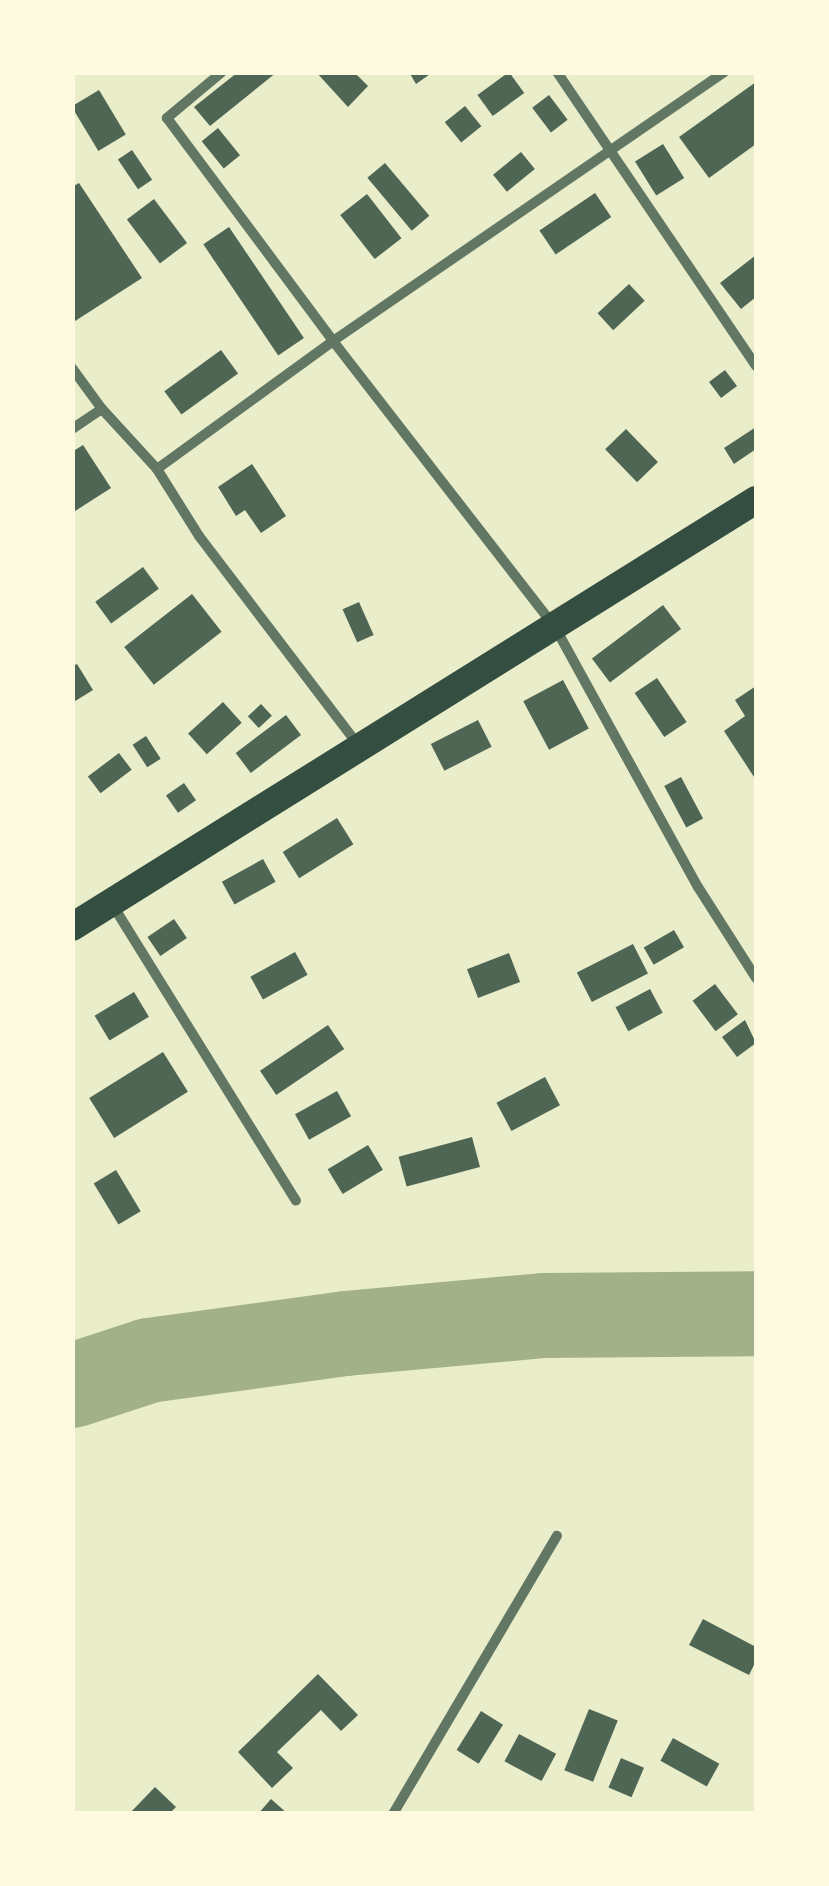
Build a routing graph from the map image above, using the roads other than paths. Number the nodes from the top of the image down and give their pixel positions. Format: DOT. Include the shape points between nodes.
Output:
graph roads {
  1 [pos="222,72"];
  2 [pos="558,72"];
  3 [pos="725,72"];
  4 [pos="608,150"];
  5 [pos="332,341"];
  6 [pos="756,366"];
  7 [pos="72,368"];
  8 [pos="102,409"];
  9 [pos="72,429"];
  10 [pos="157,469"];
  11 [pos="756,500"];
  12 [pos="556,629"];
  13 [pos="361,750"];
  14 [pos="111,903"];
  15 [pos="72,927"];
  16 [pos="756,978"];
  17 [pos="296,1201"];
  18 [pos="557,1536"];
  19 [pos="393,1814"];
  1 -- 5 [label="street" via="168,118"];
  2 -- 4 [label="street"];
  3 -- 4 [label="street"];
  4 -- 5 [label="street"];
  4 -- 6 [label="street"];
  5 -- 10 [label="street"];
  5 -- 12 [label="street"];
  7 -- 8 [label="street"];
  8 -- 9 [label="street"];
  8 -- 10 [label="street"];
  10 -- 13 [label="street" via="199,536"];
  11 -- 12 [label="highway"];
  12 -- 13 [label="highway"];
  12 -- 16 [label="street" via="698,888"];
  13 -- 14 [label="highway"];
  14 -- 15 [label="highway"];
  14 -- 17 [label="street"];
  18 -- 19 [label="street"];
}
